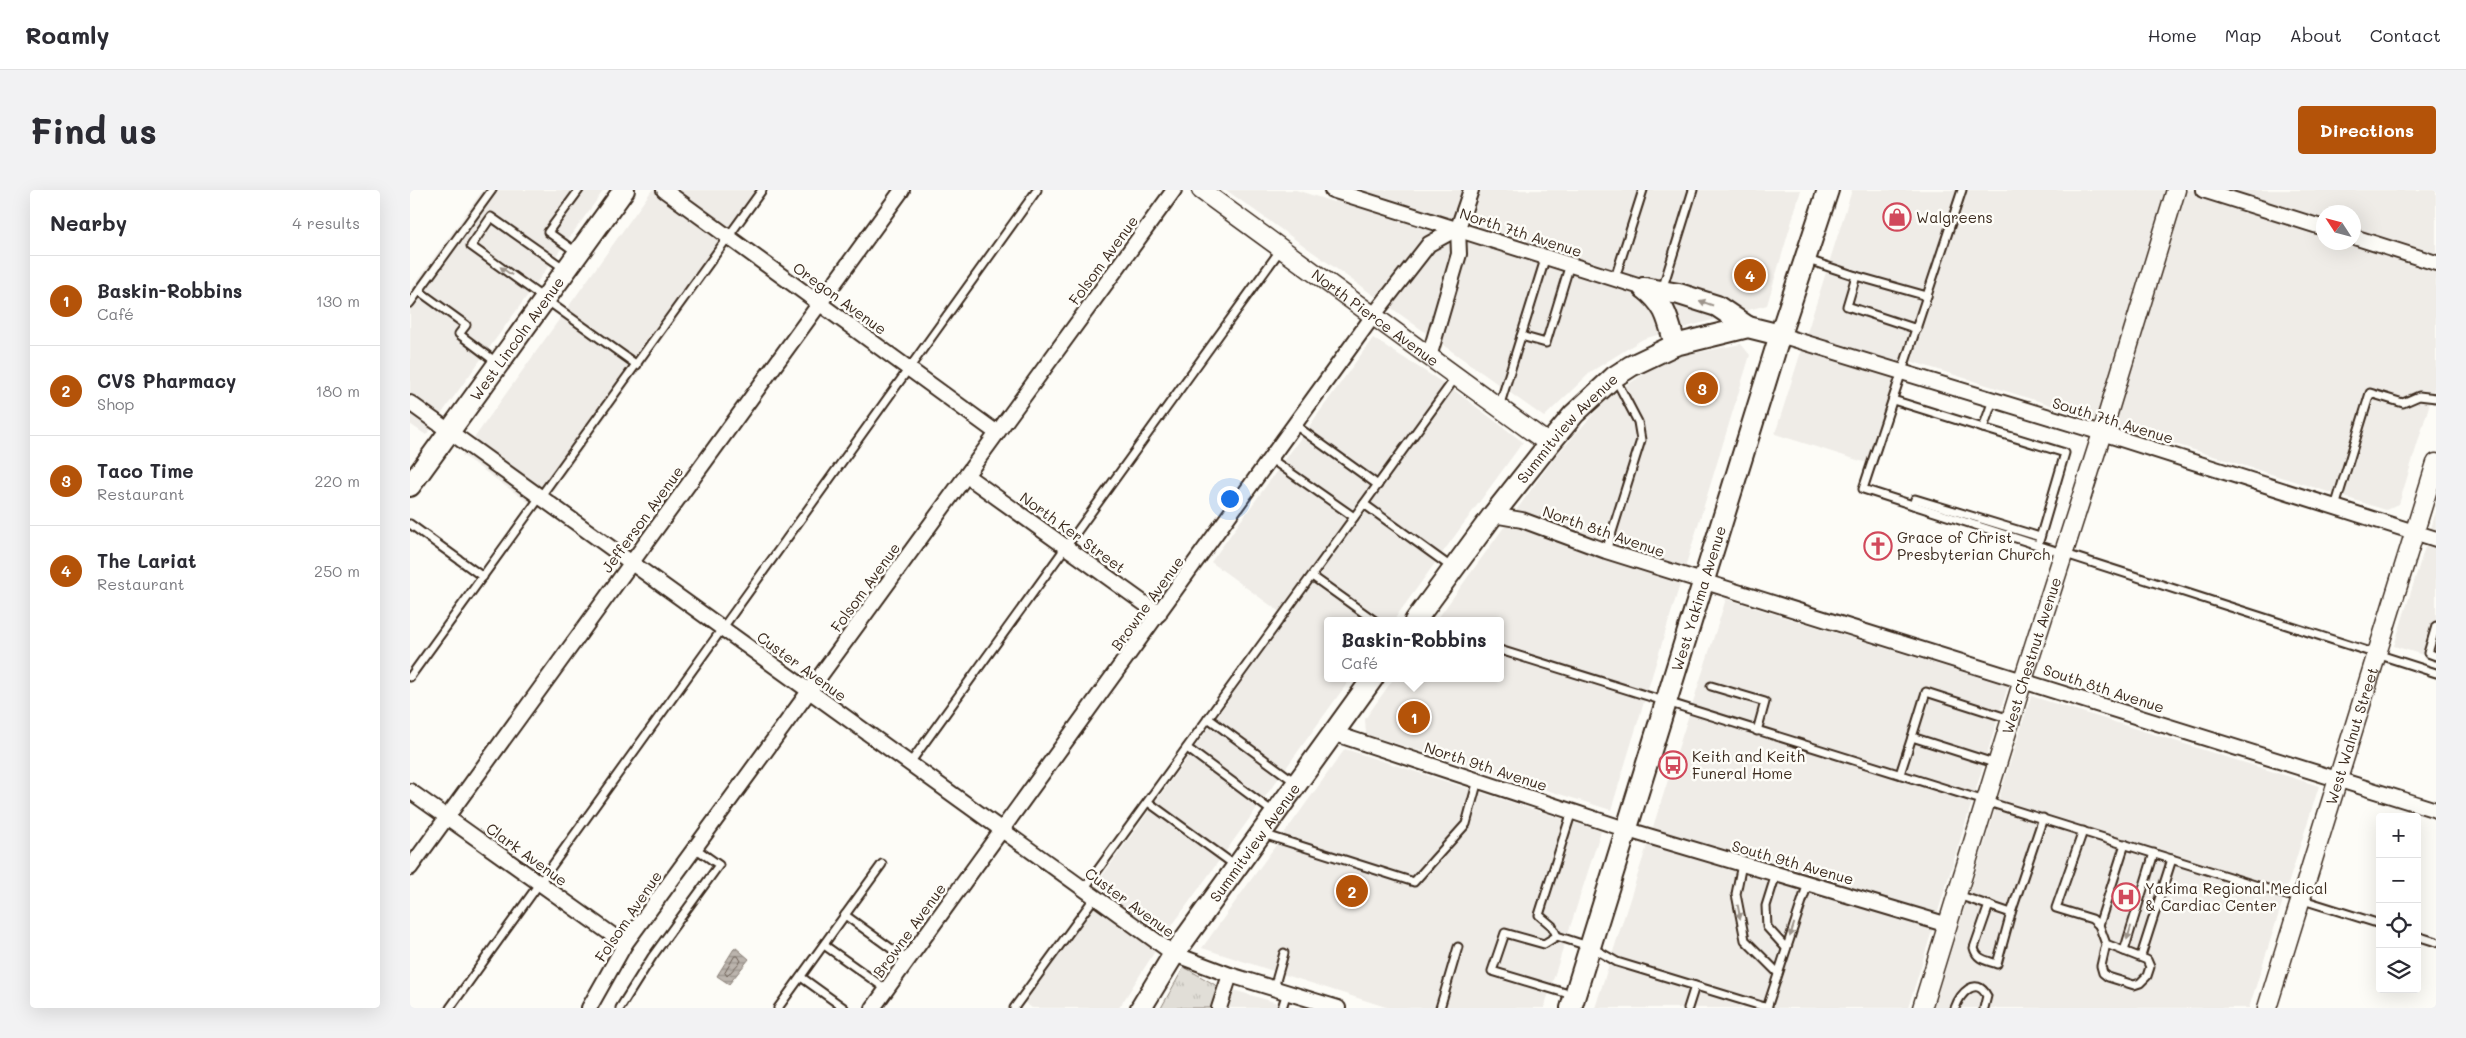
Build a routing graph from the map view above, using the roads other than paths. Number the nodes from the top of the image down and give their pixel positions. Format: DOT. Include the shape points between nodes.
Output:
graph roads {
  1 [pos="492,190"];
  2 [pos="578,190"];
  3 [pos="624,190"];
  4 [pos="762,190"];
  5 [pos="902,190"];
  6 [pos="1037,190"];
  7 [pos="1174,190"];
  8 [pos="1201,190"];
  9 [pos="1332,190"];
  10 [pos="1471,190"];
  11 [pos="1643,190"];
  12 [pos="1693,190"];
  13 [pos="1828,190"];
  14 [pos="1962,190"];
  15 [pos="2176,190"];
  16 [pos="2203,190"];
  17 [pos="670,192"];
  18 [pos="1362,194"];
  19 [pos="2316,225"];
  20 [pos="1458,228"];
  21 [pos="728,237"];
  22 [pos="2361,239"];
  23 [pos="1281,249"];
  24 [pos="578,254"];
  25 [pos="1546,256"];
  26 [pos="1805,259"];
  27 [pos="2436,263"];
  28 [pos="1570,264"];
  29 [pos="566,270"];
  30 [pos="1856,276"];
  31 [pos="1615,278"];
  32 [pos="1653,289"];
  33 [pos="419,291"];
  34 [pos="1927,296"];
  35 [pos="545,299"];
  36 [pos="410,303"];
  37 [pos="820,304"];
  38 [pos="1373,316"];
  39 [pos="1748,327"];
  40 [pos="1917,329"];
  41 [pos="1780,335"];
  42 [pos="1521,336"];
  43 [pos="1676,345"];
  44 [pos="1429,357"];
  45 [pos="499,364"];
  46 [pos="637,365"];
  47 [pos="910,370"];
  48 [pos="1903,372"];
  49 [pos="1456,377"];
  50 [pos="1614,377"];
  51 [pos="2436,398"];
  52 [pos="1893,400"];
  53 [pos="1993,400"];
  54 [pos="410,404"];
  55 [pos="1499,408"];
  56 [pos="1295,425"];
  57 [pos="1983,428"];
  58 [pos="449,432"];
  59 [pos="998,433"];
  60 [pos="2102,433"];
  61 [pos="1549,444"];
  62 [pos="1271,458"];
  63 [pos="2436,464"];
  64 [pos="967,476"];
  65 [pos="1378,485"];
  66 [pos="410,486"];
  67 [pos="541,498"];
  68 [pos="1364,504"];
  69 [pos="1913,506"];
  70 [pos="2335,507"];
  71 [pos="1493,515"];
  72 [pos="1354,517"];
  73 [pos="410,524"];
  74 [pos="2415,532"];
  75 [pos="2040,537"];
  76 [pos="2436,539"];
  77 [pos="2038,545"];
  78 [pos="1066,547"];
  79 [pos="1606,551"];
  80 [pos="2064,553"];
  81 [pos="631,563"];
  82 [pos="1453,569"];
  83 [pos="1312,576"];
  84 [pos="483,577"];
  85 [pos="1705,581"];
  86 [pos="1159,614"];
  87 [pos="1369,617"];
  88 [pos="1418,617"];
  89 [pos="2436,626"];
  90 [pos="722,628"];
  91 [pos="1504,651"];
  92 [pos="2377,654"];
  93 [pos="2436,656"];
  94 [pos="2436,673"];
  95 [pos="410,678"];
  96 [pos="2023,680"];
  97 [pos="1370,682"];
  98 [pos="1711,686"];
  99 [pos="810,691"];
  100 [pos="1668,703"];
  101 [pos="1208,718"];
  102 [pos="2011,719"];
  103 [pos="1757,730"];
  104 [pos="1334,733"];
  105 [pos="1912,737"];
  106 [pos="1187,748"];
  107 [pos="910,763"];
  108 [pos="1997,765"];
  109 [pos="1900,774"];
  110 [pos="1478,780"];
  111 [pos="2338,780"];
  112 [pos="1297,784"];
  113 [pos="410,791"];
  114 [pos="1986,800"];
  115 [pos="1148,802"];
  116 [pos="2436,810"];
  117 [pos="1572,811"];
  118 [pos="1275,814"];
  119 [pos="447,817"];
  120 [pos="2043,818"];
  121 [pos="1001,829"];
  122 [pos="1628,830"];
  123 [pos="2083,831"];
  124 [pos="1261,834"];
  125 [pos="2125,844"];
  126 [pos="695,848"];
  127 [pos="2154,853"];
  128 [pos="2172,859"];
  129 [pos="882,864"];
  130 [pos="1742,864"];
  131 [pos="1237,867"];
  132 [pos="410,868"];
  133 [pos="1776,874"];
  134 [pos="1808,883"];
  135 [pos="540,884"];
  136 [pos="1090,893"];
  137 [pos="1957,895"];
  138 [pos="2301,899"];
  139 [pos="1989,905"];
  140 [pos="2011,913"];
  141 [pos="845,915"];
  142 [pos="2376,923"];
  143 [pos="1948,925"];
  144 [pos="2099,925"];
  145 [pos="1557,936"];
  146 [pos="2421,937"];
  147 [pos="2436,942"];
  148 [pos="624,944"];
  149 [pos="2106,944"];
  150 [pos="824,945"];
  151 [pos="1458,947"];
  152 [pos="1591,947"];
  153 [pos="1786,948"];
  154 [pos="2124,951"];
  155 [pos="1284,953"];
  156 [pos="1174,954"];
  157 [pos="2141,956"];
  158 [pos="907,960"];
  159 [pos="1778,973"];
  160 [pos="1230,975"];
  161 [pos="801,977"];
  162 [pos="1695,986"];
  163 [pos="886,989"];
  164 [pos="1281,990"];
  165 [pos="1573,1002"];
  166 [pos="1925,1006"];
  167 [pos="450,1008"];
  168 [pos="589,1008"];
  169 [pos="620,1008"];
  170 [pos="778,1008"];
  171 [pos="844,1008"];
  172 [pos="873,1008"];
  173 [pos="1014,1008"];
  174 [pos="1141,1008"];
  175 [pos="1219,1008"];
  176 [pos="1282,1008"];
  177 [pos="1338,1008"];
  178 [pos="1440,1008"];
  179 [pos="1688,1008"];
  180 [pos="1767,1008"];
  181 [pos="1955,1008"];
  182 [pos="1984,1008"];
  183 [pos="2267,1008"];
  1 -- 33 [label="lane"];
  2 -- 24 [label="lane" via="548,232"];
  3 -- 24 [label="main road, West Lincoln Avenue"];
  4 -- 21 [label="lane"];
  5 -- 37 [label="street, Jefferson Avenue"];
  6 -- 47 [label="lane"];
  7 -- 59 [label="street, Folsom Avenue"];
  8 -- 23 [label="street, North Pierce Avenue"];
  9 -- 18 [label="street, North 7th Avenue"];
  10 -- 20 [label="street"];
  11 -- 31 [label="lane"];
  12 -- 32 [label="lane"];
  13 -- 26 [label="main road, West Yakima Avenue"];
  14 -- 34 [label="lane"];
  15 -- 60 [label="street, West Chestnut Avenue"];
  16 -- 19 [label="street"];
  17 -- 21 [label="street, Oregon Avenue"];
  18 -- 20 [label="street, North 7th Avenue"];
  20 -- 25 [label="street, North 7th Avenue"];
  20 -- 38 [label="street, Browne Avenue" via="1430,244"];
  20 -- 44 [label="street" via="1459,254"];
  21 -- 37 [label="street, Oregon Avenue"];
  21 -- 46 [label="lane"];
  22 -- 27 [label="street"];
  23 -- 38 [label="street, North Pierce Avenue"];
  23 -- 78 [label="lane"];
  24 -- 29 [label="main road, West Lincoln Avenue"];
  25 -- 28 [label="street, North 7th Avenue"];
  25 -- 42 [label="lane"];
  26 -- 30 [label="lane"];
  26 -- 41 [label="main road, West Yakima Avenue"];
  28 -- 31 [label="street, North 7th Avenue"];
  28 -- 42 [label="lane" via="1546,343"];
  29 -- 35 [label="main road, West Lincoln Avenue"];
  35 -- 29 [label="lane, one-way" via="471,246 491,217"];
  30 -- 34 [label="lane"];
  30 -- 40 [label="lane" via="1847,306"];
  31 -- 32 [label="street, North 7th Avenue"];
  39 -- 32 [label="main road, one-way" via="1717,306"];
  32 -- 43 [label="main road" via="1666,310"];
  33 -- 36 [label="lane"];
  33 -- 45 [label="lane" via="466,325 459,334"];
  34 -- 40 [label="lane"];
  35 -- 45 [label="main road, West Lincoln Avenue"];
  35 -- 46 [label="lane"];
  37 -- 47 [label="street, Oregon Avenue"];
  37 -- 81 [label="street, Jefferson Avenue"];
  38 -- 44 [label="street, North Pierce Avenue"];
  38 -- 56 [label="street, Browne Avenue"];
  39 -- 41 [label="main road, Summitview Avenue"];
  39 -- 43 [label="main road, Summitview Avenue"];
  40 -- 48 [label="lane"];
  41 -- 48 [label="street, South 7th Avenue"];
  41 -- 85 [label="main road, West Yakima Avenue"];
  42 -- 55 [label="lane"];
  43 -- 50 [label="main road, Summitview Avenue"];
  44 -- 49 [label="street, North Pierce Avenue"];
  45 -- 58 [label="main road, West Lincoln Avenue"];
  46 -- 67 [label="lane"];
  47 -- 59 [label="street, Oregon Avenue"];
  47 -- 90 [label="lane"];
  48 -- 52 [label="lane"];
  48 -- 53 [label="street, South 7th Avenue"];
  49 -- 55 [label="street, North Pierce Avenue"];
  49 -- 65 [label="lane"];
  50 -- 61 [label="main road, Summitview Avenue" via="1574,414"];
  50 -- 79 [label="lane" via="1638,422 1641,440"];
  51 -- 70 [label="lane" via="2419,396 2403,403 2370,393"];
  52 -- 57 [label="lane"];
  52 -- 69 [label="lane" via="1864,489"];
  53 -- 57 [label="lane"];
  53 -- 60 [label="street, South 7th Avenue"];
  54 -- 58 [label="street, Custer Avenue"];
  55 -- 61 [label="street, North Pierce Avenue"];
  56 -- 62 [label="street, Browne Avenue"];
  56 -- 65 [label="lane"];
  57 -- 75 [label="lane" via="2065,453"];
  58 -- 66 [label="main road, West Lincoln Avenue"];
  58 -- 67 [label="street, Custer Avenue"];
  59 -- 64 [label="street, Folsom Avenue"];
  60 -- 70 [label="street, South 7th Avenue"];
  60 -- 80 [label="street, West Chestnut Avenue"];
  61 -- 71 [label="main road, Summitview Avenue"];
  62 -- 72 [label="lane"];
  62 -- 86 [label="street, Browne Avenue"];
  63 -- 74 [label="street, West Walnut Street"];
  64 -- 78 [label="street, North Ker Street"];
  64 -- 99 [label="street, Folsom Avenue"];
  65 -- 68 [label="lane"];
  67 -- 81 [label="street, Custer Avenue"];
  67 -- 84 [label="lane"];
  68 -- 72 [label="lane"];
  68 -- 82 [label="lane"];
  69 -- 75 [label="lane" via="1915,499"];
  69 -- 77 [label="lane"];
  70 -- 74 [label="street, South 7th Avenue"];
  71 -- 79 [label="street, North 8th Avenue" via="1522,520"];
  71 -- 82 [label="main road, Summitview Avenue"];
  72 -- 83 [label="lane"];
  73 -- 84 [label="lane"];
  74 -- 76 [label="street, South 7th Avenue"];
  74 -- 92 [label="street, West Walnut Street"];
  75 -- 77 [label="lane"];
  77 -- 80 [label="lane"];
  78 -- 86 [label="street, North Ker Street"];
  78 -- 107 [label="lane"];
  79 -- 85 [label="street, North 8th Avenue"];
  80 -- 92 [label="lane"];
  80 -- 96 [label="street, West Chestnut Avenue"];
  81 -- 90 [label="street, Custer Avenue"];
  81 -- 119 [label="street, Jefferson Avenue"];
  82 -- 88 [label="main road, Summitview Avenue"];
  83 -- 87 [label="lane"];
  83 -- 101 [label="lane"];
  84 -- 95 [label="lane"];
  85 -- 96 [label="street, South 8th Avenue"];
  85 -- 100 [label="main road, West Yakima Avenue"];
  86 -- 121 [label="street, Browne Avenue"];
  89 -- 93 [label="lane" via="2428,653"];
  90 -- 99 [label="street, Custer Avenue"];
  90 -- 135 [label="lane"];
  91 -- 100 [label="lane"];
  92 -- 94 [label="lane"];
  92 -- 111 [label="street, West Walnut Street"];
  96 -- 102 [label="street, West Chestnut Avenue"];
  96 -- 111 [label="street, South 8th Avenue"];
  97 -- 104 [label="main road, Summitview Avenue"];
  98 -- 103 [label="lane" via="1766,702"];
  99 -- 107 [label="street, Custer Avenue"];
  99 -- 126 [label="street, Folsom Avenue"];
  100 -- 103 [label="lane"];
  100 -- 122 [label="main road, West Yakima Avenue"];
  101 -- 106 [label="lane"];
  101 -- 112 [label="lane"];
  102 -- 105 [label="lane" via="1926,692"];
  102 -- 108 [label="street, West Chestnut Avenue"];
  103 -- 109 [label="lane"];
  104 -- 110 [label="street, North 9th Avenue"];
  104 -- 112 [label="main road, Summitview Avenue"];
  105 -- 108 [label="lane"];
  105 -- 109 [label="lane"];
  106 -- 115 [label="lane"];
  106 -- 118 [label="lane"];
  107 -- 121 [label="street, Custer Avenue"];
  108 -- 114 [label="street, West Chestnut Avenue"];
  109 -- 114 [label="lane"];
  110 -- 117 [label="street, North 9th Avenue"];
  110 -- 124 [label="lane" via="1466,824 1414,882"];
  111 -- 116 [label="street, South 8th Avenue"];
  111 -- 138 [label="street, West Walnut Street"];
  112 -- 118 [label="main road, Summitview Avenue"];
  113 -- 119 [label="street, Clark Avenue"];
  114 -- 120 [label="lane"];
  114 -- 137 [label="street, West Chestnut Avenue"];
  115 -- 131 [label="lane"];
  115 -- 136 [label="lane"];
  117 -- 122 [label="street, North 9th Avenue"];
  117 -- 145 [label="lane" via="1539,915 1552,926"];
  118 -- 124 [label="main road, Summitview Avenue"];
  119 -- 132 [label="street, Jefferson Avenue"];
  119 -- 135 [label="street, Clark Avenue"];
  120 -- 123 [label="lane"];
  120 -- 140 [label="lane"];
  121 -- 136 [label="street, Custer Avenue"];
  121 -- 158 [label="street, Browne Avenue"];
  122 -- 130 [label="street, South 9th Avenue"];
  122 -- 152 [label="main road, West Yakima Avenue"];
  123 -- 125 [label="lane"];
  123 -- 144 [label="lane" via="2056,908 2092,919"];
  124 -- 131 [label="main road, Summitview Avenue"];
  125 -- 127 [label="lane"];
  125 -- 144 [label="lane"];
  126 -- 148 [label="street, Folsom Avenue"];
  126 -- 169 [label="lane" via="719,864 652,957"];
  127 -- 128 [label="lane"];
  127 -- 154 [label="lane, one-way"];
  128 -- 138 [label="lane"];
  128 -- 157 [label="lane"];
  129 -- 141 [label="lane"];
  130 -- 133 [label="street, South 9th Avenue"];
  130 -- 159 [label="lane, one-way" via="1736,894 1745,940"];
  131 -- 156 [label="main road, Summitview Avenue"];
  133 -- 134 [label="street, South 9th Avenue"];
  133 -- 153 [label="lane" via="1766,906 1767,927"];
  134 -- 143 [label="street, South 9th Avenue"];
  134 -- 153 [label="lane, one-way"];
  135 -- 148 [label="street, Clark Avenue"];
  135 -- 167 [label="lane"];
  136 -- 156 [label="street, Custer Avenue"];
  136 -- 173 [label="lane"];
  137 -- 139 [label="lane"];
  137 -- 143 [label="street, West Chestnut Avenue"];
  138 -- 142 [label="lane"];
  138 -- 183 [label="street, West Walnut Street"];
  139 -- 140 [label="lane"];
  139 -- 140 [label="lane" via="1974,948 1981,959 1997,964"];
  141 -- 150 [label="lane"];
  141 -- 158 [label="lane"];
  143 -- 166 [label="street, West Chestnut Avenue"];
  144 -- 149 [label="lane"];
  145 -- 152 [label="lane"];
  145 -- 165 [label="lane" via="1544,944 1505,933 1492,970"];
  146 -- 147 [label="lane"];
  148 -- 168 [label="street, Folsom Avenue"];
  149 -- 154 [label="lane"];
  149 -- 157 [label="lane" via="2101,966 2108,977 2134,985 2140,983 2150,967"];
  150 -- 161 [label="lane"];
  150 -- 163 [label="lane"];
  151 -- 178 [label="lane"];
  152 -- 162 [label="lane" via="1617,962"];
  152 -- 165 [label="main road, West Yakima Avenue"];
  153 -- 159 [label="lane"];
  154 -- 157 [label="lane"];
  155 -- 164 [label="lane"];
  156 -- 160 [label="street, Custer Avenue"];
  156 -- 174 [label="main road, Summitview Avenue"];
  158 -- 163 [label="street, Browne Avenue"];
  159 -- 180 [label="lane"];
  160 -- 164 [label="street, Custer Avenue"];
  160 -- 175 [label="street"];
  161 -- 170 [label="lane"];
  161 -- 171 [label="lane"];
  162 -- 179 [label="lane"];
  162 -- 180 [label="lane"];
  163 -- 172 [label="street, Browne Avenue"];
  164 -- 176 [label="lane"];
  164 -- 177 [label="street, Custer Avenue"];
  181 -- 182 [label="lane" via="1961,994 1969,988 1978,987 1987,996"];
}
